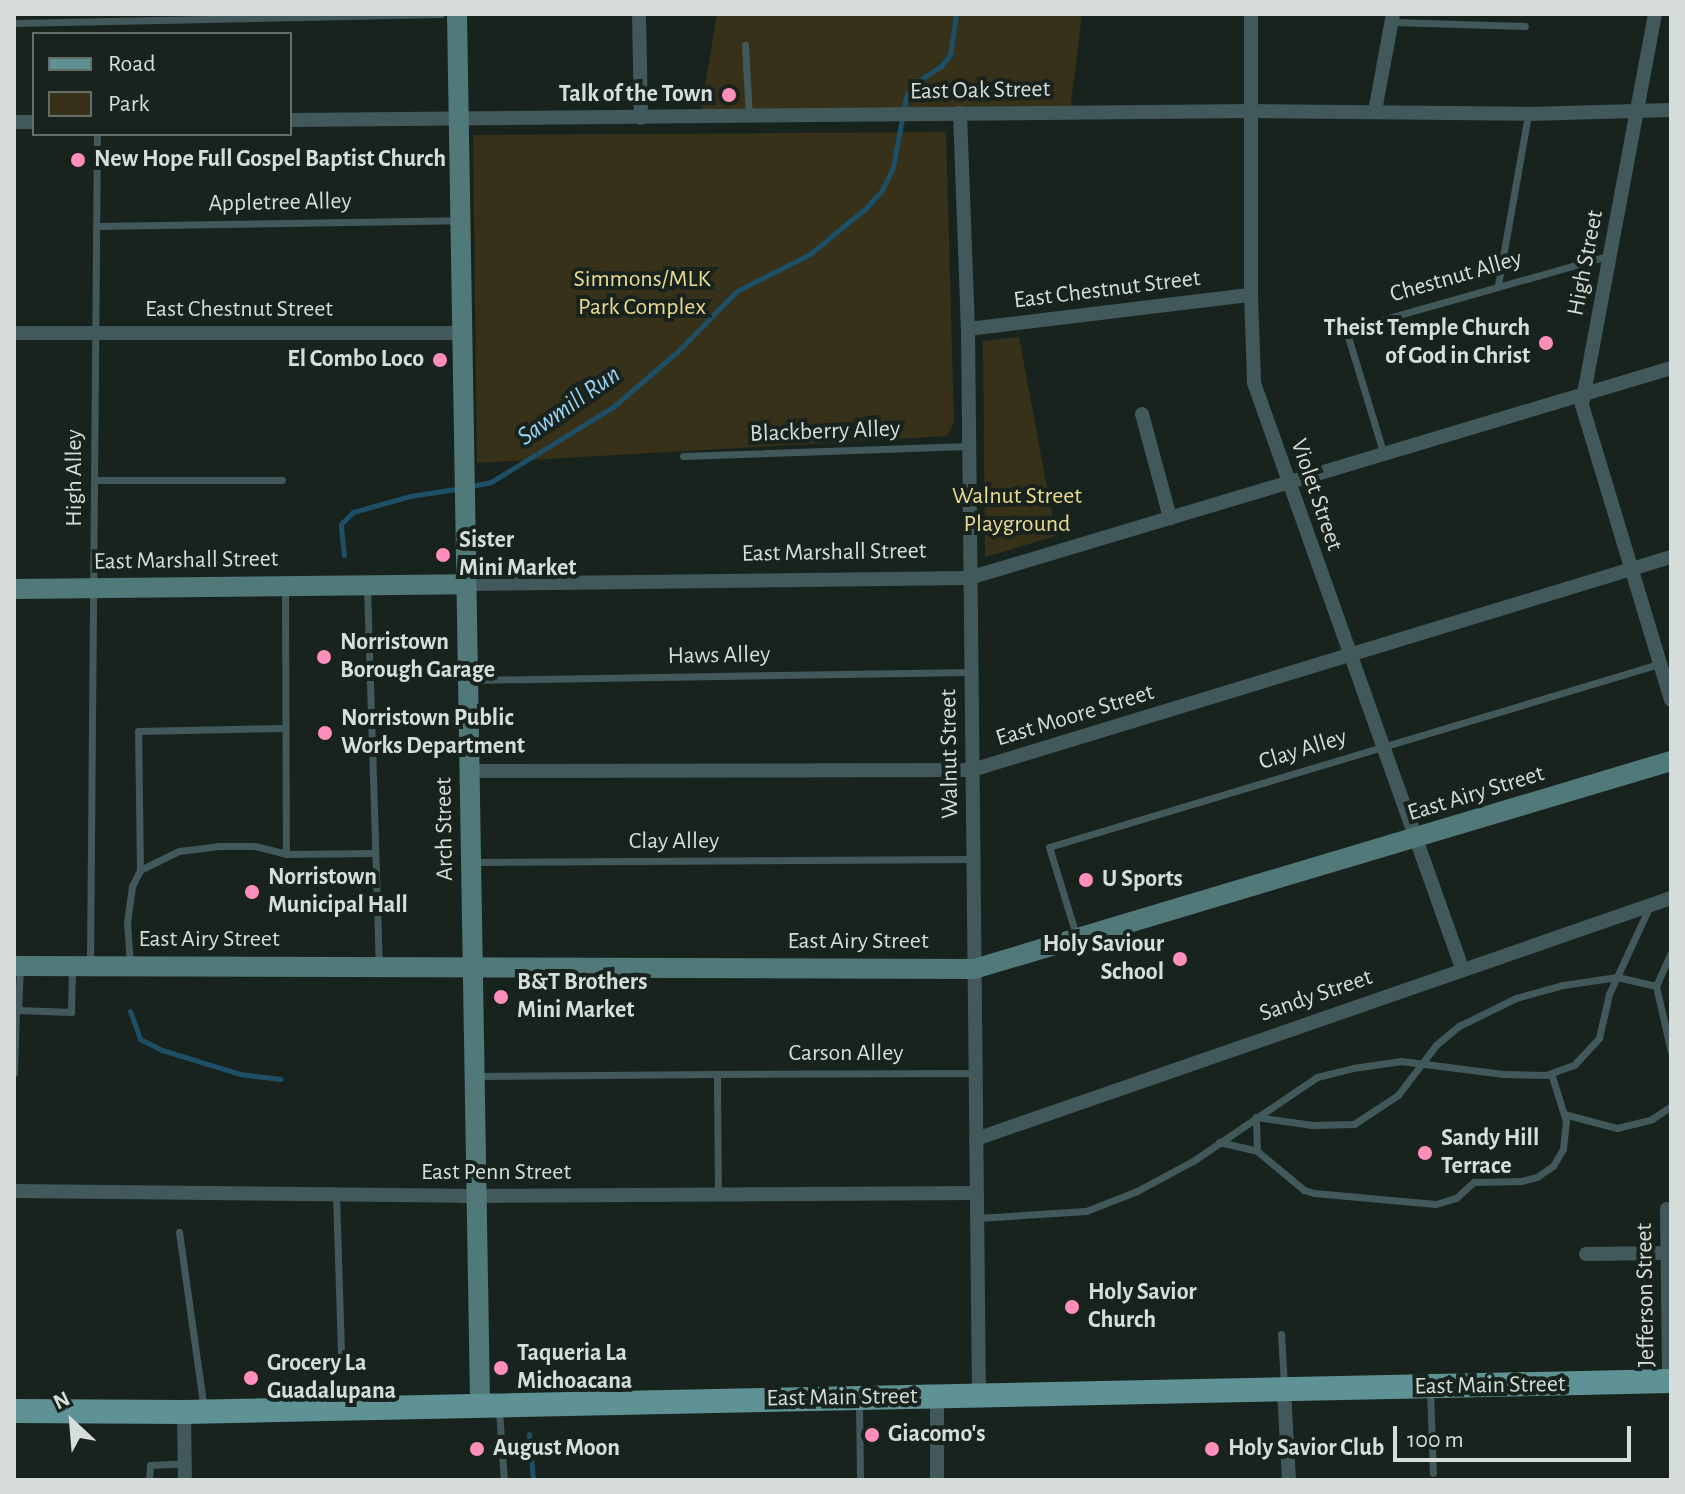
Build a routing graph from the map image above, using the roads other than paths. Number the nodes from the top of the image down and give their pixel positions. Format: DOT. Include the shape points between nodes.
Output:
graph roads {
  1 [pos="441,14"];
  2 [pos="457,14"];
  3 [pos="639,14"];
  4 [pos="1251,14"];
  5 [pos="1655,14"];
  6 [pos="361,15"];
  7 [pos="96,16"];
  8 [pos="1393,18"];
  9 [pos="14,23"];
  10 [pos="1525,26"];
  11 [pos="745,45"];
  12 [pos="1636,110"];
  13 [pos="1671,110"];
  14 [pos="1252,111"];
  15 [pos="1375,111"];
  16 [pos="960,113"];
  17 [pos="1528,114"];
  18 [pos="749,116"];
  19 [pos="641,118"];
  20 [pos="460,119"];
  21 [pos="292,120"];
  22 [pos="97,136"];
  23 [pos="463,220"];
  24 [pos="97,226"];
  25 [pos="1611,255"];
  26 [pos="1498,285"];
  27 [pos="1251,295"];
  28 [pos="968,329"];
  29 [pos="95,332"];
  30 [pos="14,333"];
  31 [pos="463,333"];
  32 [pos="1671,368"];
  33 [pos="1583,392"];
  34 [pos="1142,414"];
  35 [pos="968,446"];
  36 [pos="1384,455"];
  37 [pos="683,456"];
  38 [pos="95,480"];
  39 [pos="282,480"];
  40 [pos="1287,483"];
  41 [pos="1170,518"];
  42 [pos="1671,557"];
  43 [pos="1632,568"];
  44 [pos="969,578"];
  45 [pos="465,584"];
  46 [pos="367,585"];
  47 [pos="285,586"];
  48 [pos="14,589"];
  49 [pos="95,589"];
  50 [pos="1350,654"];
  51 [pos="1661,664"];
  52 [pos="971,672"];
  53 [pos="468,680"];
  54 [pos="1671,700"];
  55 [pos="285,728"];
  56 [pos="1383,747"];
  57 [pos="1671,761"];
  58 [pos="972,770"];
  59 [pos="470,771"];
  60 [pos="1416,839"];
  61 [pos="375,853"];
  62 [pos="286,854"];
  63 [pos="974,859"];
  64 [pos="471,862"];
  65 [pos="140,870"];
  66 [pos="1671,898"];
  67 [pos="1650,906"];
  68 [pos="1078,940"];
  69 [pos="1671,953"];
  70 [pos="379,965"];
  71 [pos="17,966"];
  72 [pos="130,966"];
  73 [pos="473,966"];
  74 [pos="81,967"];
  75 [pos="1462,968"];
  76 [pos="974,969"];
  77 [pos="1617,977"];
  78 [pos="1656,986"];
  79 [pos="16,1009"];
  80 [pos="1671,1052"];
  81 [pos="1421,1064"];
  82 [pos="14,1073"];
  83 [pos="976,1073"];
  84 [pos="1551,1073"];
  85 [pos="717,1074"];
  86 [pos="473,1076"];
  87 [pos="1671,1106"];
  88 [pos="1564,1114"];
  89 [pos="1256,1117"];
  90 [pos="976,1139"];
  91 [pos="1219,1142"];
  92 [pos="1257,1151"];
  93 [pos="14,1191"];
  94 [pos="977,1193"];
  95 [pos="336,1194"];
  96 [pos="718,1194"];
  97 [pos="478,1196"];
  98 [pos="1667,1209"];
  99 [pos="978,1218"];
  100 [pos="179,1232"];
  101 [pos="1668,1253"];
  102 [pos="1586,1254"];
  103 [pos="1669,1293"];
  104 [pos="1281,1334"];
  105 [pos="341,1355"];
  106 [pos="1670,1381"];
  107 [pos="1430,1387"];
  108 [pos="1284,1391"];
  109 [pos="979,1395"];
  110 [pos="937,1396"];
  111 [pos="859,1397"];
  112 [pos="490,1405"];
  113 [pos="14,1411"];
  114 [pos="194,1412"];
  115 [pos="185,1463"];
  116 [pos="1433,1473"];
  117 [pos="149,1480"];
  118 [pos="185,1480"];
  119 [pos="504,1480"];
  120 [pos="860,1480"];
  121 [pos="937,1480"];
  122 [pos="1289,1480"];
  1 -- 6 [label="lane"];
  2 -- 20 [label="street, Arch Street"];
  3 -- 19 [label="street"];
  4 -- 14 [label="street, Violet Street"];
  5 -- 12 [label="street, High Street"];
  6 -- 7 [label="lane"];
  7 -- 9 [label="lane"];
  8 -- 10 [label="lane"];
  8 -- 15 [label="street"];
  11 -- 18 [label="lane"];
  12 -- 13 [label="street, East Oak Street"];
  12 -- 17 [label="street, East Oak Street"];
  12 -- 25 [label="street, High Street"];
  14 -- 15 [label="street, East Oak Street"];
  14 -- 16 [label="street, East Oak Street"];
  14 -- 27 [label="street, Violet Street"];
  15 -- 17 [label="street, East Oak Street"];
  16 -- 18 [label="street, East Oak Street"];
  16 -- 28 [label="street, Walnut Street"];
  17 -- 26 [label="lane"];
  18 -- 19 [label="street, East Oak Street"];
  19 -- 20 [label="street, East Oak Street"];
  20 -- 21 [label="street, East Oak Street"];
  20 -- 23 [label="street, Arch Street"];
  22 -- 24 [label="lane, High Alley"];
  23 -- 24 [label="lane, Appletree Alley"];
  23 -- 31 [label="street, Arch Street"];
  24 -- 29 [label="lane, High Alley"];
  25 -- 26 [label="lane, Chestnut Alley"];
  25 -- 33 [label="street, High Street"];
  26 -- 36 [label="lane, Chestnut Alley" via="1346,330"];
  27 -- 28 [label="street, East Chestnut Street"];
  27 -- 40 [label="street, Violet Street" via="1254,383"];
  28 -- 35 [label="street, Walnut Street"];
  29 -- 30 [label="street, East Chestnut Street"];
  29 -- 31 [label="street, East Chestnut Street"];
  29 -- 38 [label="lane, High Alley"];
  31 -- 45 [label="street, Arch Street"];
  32 -- 33 [label="street, East Marshall Street"];
  33 -- 36 [label="street, East Marshall Street"];
  33 -- 43 [label="street, High Street" via="1582,405"];
  34 -- 41 [label="street"];
  35 -- 37 [label="lane, Blackberry Alley"];
  35 -- 44 [label="street, Walnut Street"];
  36 -- 40 [label="street, East Marshall Street"];
  38 -- 39 [label="lane"];
  38 -- 49 [label="lane, High Alley"];
  40 -- 41 [label="street, East Marshall Street"];
  40 -- 50 [label="street, Violet Street"];
  41 -- 44 [label="street, East Marshall Street"];
  42 -- 43 [label="street, East Moore Street"];
  43 -- 50 [label="street, East Moore Street"];
  43 -- 51 [label="street, High Street"];
  44 -- 45 [label="street, East Marshall Street"];
  44 -- 52 [label="street, Walnut Street"];
  45 -- 46 [label="street, East Marshall Street"];
  45 -- 53 [label="street, Arch Street"];
  46 -- 47 [label="street, East Marshall Street"];
  46 -- 61 [label="lane"];
  47 -- 49 [label="street, East Marshall Street"];
  47 -- 55 [label="lane"];
  48 -- 49 [label="street, East Marshall Street"];
  49 -- 74 [label="lane, High Alley"];
  50 -- 56 [label="street, Violet Street"];
  50 -- 58 [label="street, East Moore Street"];
  51 -- 54 [label="street, High Street"];
  51 -- 56 [label="lane, Clay Alley"];
  52 -- 53 [label="lane, Haws Alley"];
  52 -- 58 [label="street, Walnut Street"];
  53 -- 59 [label="street, Arch Street"];
  55 -- 62 [label="lane"];
  55 -- 65 [label="lane" via="138,731"];
  56 -- 60 [label="street, Violet Street"];
  56 -- 68 [label="lane, Clay Alley" via="1049,847"];
  57 -- 60 [label="street, East Airy Street"];
  58 -- 59 [label="street, East Moore Street"];
  58 -- 63 [label="street, Walnut Street"];
  59 -- 64 [label="street, Arch Street"];
  60 -- 68 [label="street, East Airy Street"];
  60 -- 75 [label="street, Violet Street"];
  61 -- 62 [label="lane"];
  61 -- 70 [label="lane"];
  62 -- 65 [label="lane" via="255,846 217,846 179,851"];
  63 -- 64 [label="lane, Clay Alley"];
  63 -- 76 [label="street, Walnut Street"];
  64 -- 73 [label="street, Arch Street"];
  65 -- 72 [label="lane" via="128,897"];
  66 -- 67 [label="street, Sandy Street"];
  67 -- 75 [label="street, Sandy Street"];
  67 -- 77 [label="lane"];
  68 -- 76 [label="street, East Airy Street"];
  69 -- 78 [label="lane"];
  70 -- 72 [label="street, East Airy Street"];
  70 -- 73 [label="street, East Airy Street"];
  71 -- 74 [label="street, East Airy Street"];
  71 -- 79 [label="lane"];
  72 -- 74 [label="street, East Airy Street"];
  73 -- 76 [label="street, East Airy Street"];
  73 -- 86 [label="street, Arch Street"];
  74 -- 79 [label="lane, High Alley" via="71,1012"];
  75 -- 90 [label="street, Sandy Street"];
  76 -- 83 [label="street, Walnut Street"];
  77 -- 78 [label="lane"];
  77 -- 81 [label="lane" via="1516,998 1459,1026"];
  77 -- 84 [label="lane" via="1599,1038 1574,1065"];
  78 -- 80 [label="lane"];
  79 -- 82 [label="lane"];
  81 -- 84 [label="lane" via="1503,1074"];
  81 -- 89 [label="lane" via="1401,1061 1317,1077"];
  81 -- 89 [label="lane" via="1398,1095 1354,1124"];
  83 -- 85 [label="lane, Carson Alley"];
  83 -- 90 [label="street, Walnut Street"];
  84 -- 88 [label="lane"];
  85 -- 86 [label="lane, Carson Alley"];
  85 -- 96 [label="lane"];
  86 -- 97 [label="street, Arch Street"];
  87 -- 88 [label="lane" via="1652,1119 1617,1128"];
  88 -- 92 [label="lane" via="1563,1149 1553,1166 1537,1177 1474,1182 1456,1198 1436,1204 1314,1193"];
  89 -- 91 [label="lane"];
  89 -- 92 [label="lane"];
  90 -- 94 [label="street, Walnut Street"];
  91 -- 92 [label="lane"];
  91 -- 99 [label="lane" via="1137,1191 1086,1211"];
  93 -- 95 [label="street, East Penn Street"];
  94 -- 96 [label="street, East Penn Street"];
  94 -- 99 [label="street, Walnut Street"];
  95 -- 97 [label="street, East Penn Street"];
  95 -- 105 [label="lane"];
  96 -- 97 [label="street, East Penn Street"];
  97 -- 112 [label="street, Arch Street"];
  98 -- 101 [label="street, Jefferson Street"];
  99 -- 109 [label="street, Walnut Street"];
  100 -- 114 [label="lane"];
  101 -- 102 [label="street"];
  101 -- 103 [label="street, Jefferson Street"];
  103 -- 106 [label="street, Jefferson Street"];
  104 -- 108 [label="lane"];
  106 -- 107 [label="main road, East Main Street"];
  107 -- 108 [label="main road, East Main Street"];
  107 -- 116 [label="lane"];
  108 -- 109 [label="main road, East Main Street"];
  108 -- 122 [label="street"];
  109 -- 110 [label="main road, East Main Street"];
  110 -- 111 [label="main road, East Main Street"];
  110 -- 121 [label="street"];
  111 -- 112 [label="main road, East Main Street"];
  111 -- 120 [label="lane"];
  112 -- 114 [label="main road, East Main Street"];
  112 -- 119 [label="lane"];
  113 -- 114 [label="main road, East Main Street"];
  114 -- 115 [label="street"];
  115 -- 117 [label="lane" via="150,1465"];
  115 -- 118 [label="street"];
}
